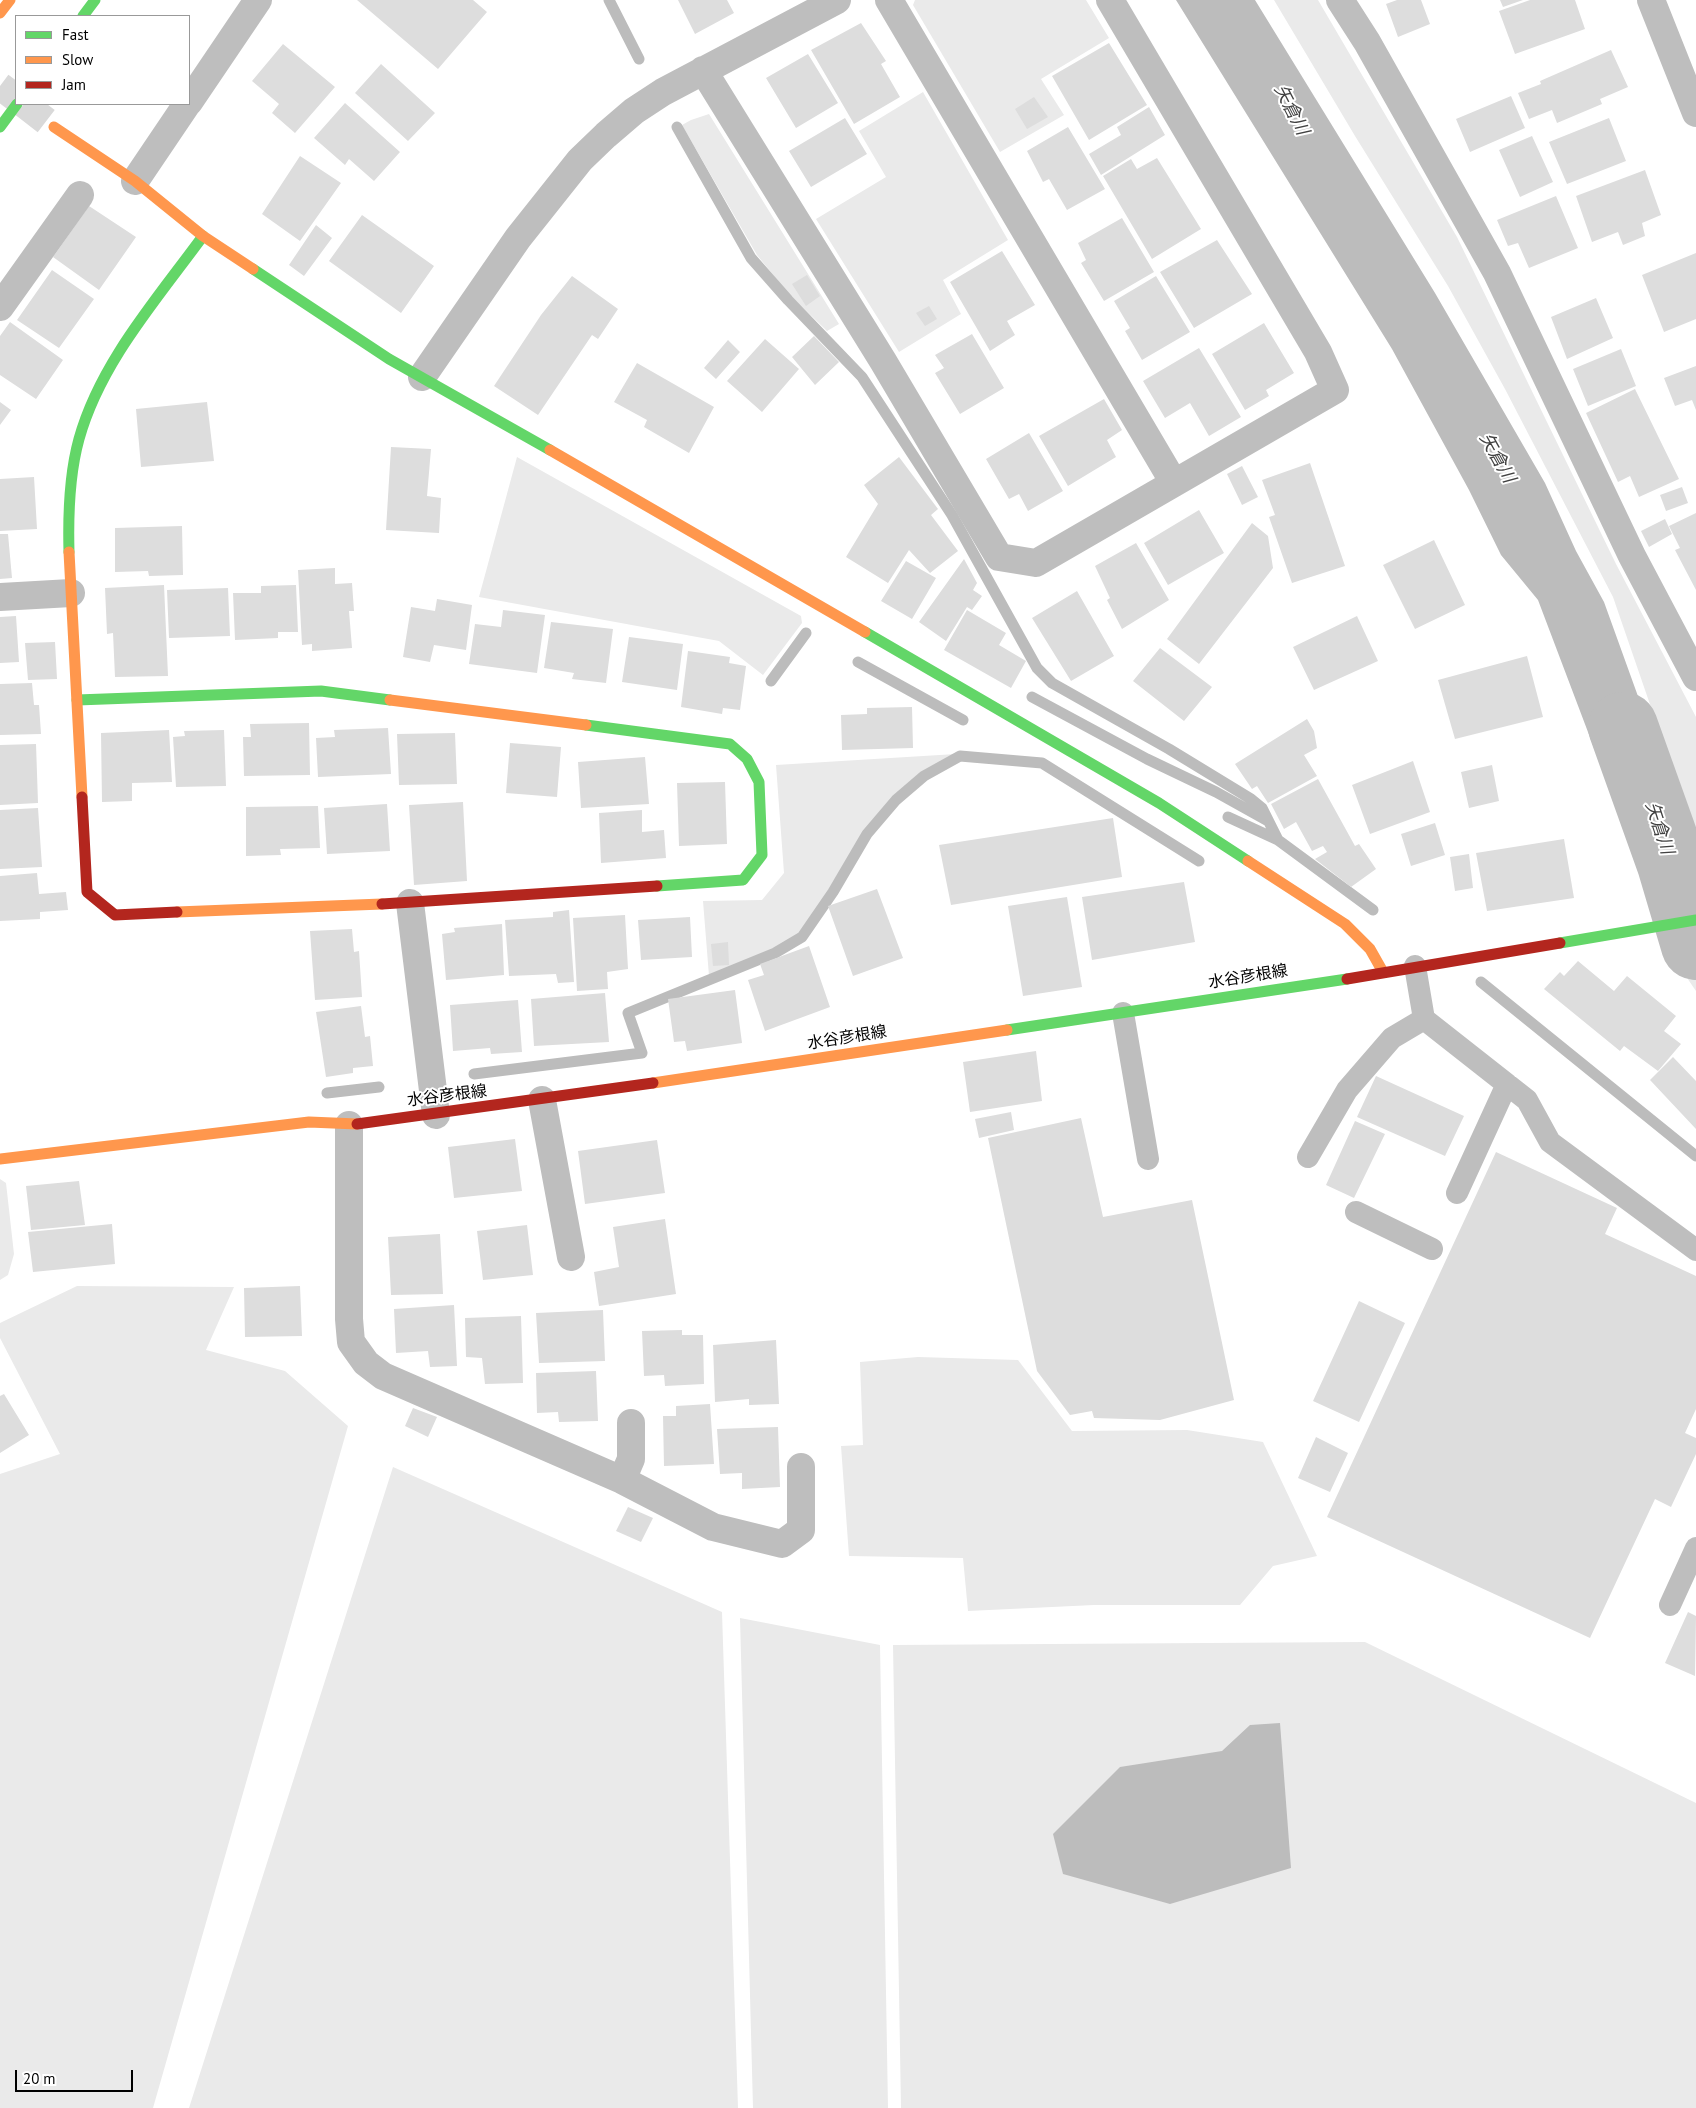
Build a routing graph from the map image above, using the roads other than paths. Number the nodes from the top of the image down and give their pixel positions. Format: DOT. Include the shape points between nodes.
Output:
graph roads {
  1 [pos="10,0"];
  2 [pos="95,0"];
  3 [pos="258,0"];
  4 [pos="837,0"];
  5 [pos="889,0"];
  6 [pos="1110,0"];
  7 [pos="1340,0"];
  8 [pos="1651,0"];
  9 [pos="0,13"];
  10 [pos="84,15"];
  11 [pos="703,70"];
  12 [pos="1693,97"];
  13 [pos="190,100"];
  14 [pos="16,105"];
  15 [pos="187,105"];
  16 [pos="54,126"];
  17 [pos="0,127"];
  18 [pos="135,181"];
  19 [pos="80,194"];
  20 [pos="202,236"];
  21 [pos="0,307"];
  22 [pos="422,377"];
  23 [pos="1174,483"];
  24 [pos="71,593"];
  25 [pos="0,597"];
  26 [pos="1696,677"];
  27 [pos="77,700"];
  28 [pos="410,902"];
  29 [pos="1696,920"];
  30 [pos="1415,966"];
  31 [pos="1383,972"];
  32 [pos="1123,1013"];
  33 [pos="1424,1019"];
  34 [pos="1507,1084"];
  35 [pos="542,1100"];
  36 [pos="436,1115"];
  37 [pos="349,1125"];
  38 [pos="1308,1158"];
  39 [pos="0,1159"];
  40 [pos="1148,1159"];
  41 [pos="1457,1194"];
  42 [pos="1356,1212"];
  43 [pos="1432,1250"];
  44 [pos="1696,1250"];
  45 [pos="571,1257"];
  46 [pos="631,1423"];
  47 [pos="801,1467"];
  48 [pos="622,1480"];
  49 [pos="1696,1548"];
  50 [pos="1670,1605"];
  1 -- 9 [label="main road"];
  2 -- 10 [label="main road"];
  3 -- 13 [label="street"];
  4 -- 11 [label="street"];
  5 -- 23 [label="street"];
  6 -- 23 [label="street" via="1318,352 1335,390"];
  7 -- 26 [label="street" via="1497,273 1632,556"];
  8 -- 12 [label="street"];
  11 -- 22 [label="street" via="634,111 580,160 518,238"];
  11 -- 23 [label="street" via="999,557 1036,563"];
  14 -- 17 [label="main road"];
  15 -- 18 [label="street"];
  16 -- 18 [label="main road"];
  18 -- 20 [label="main road"];
  19 -- 21 [label="street"];
  20 -- 22 [label="main road" via="389,359"];
  20 -- 24 [label="main road" via="119,355 98,393 80,438 68,507"];
  22 -- 31 [label="main road" via="1159,803 1345,924 1370,949"];
  24 -- 25 [label="street"];
  24 -- 27 [label="main road"];
  27 -- 28 [label="main road" via="87,892 115,915"];
  27 -- 28 [label="main road" via="321,691 730,744 748,759 759,782 762,856 743,880"];
  28 -- 36 [label="street"];
  29 -- 30 [label="main road, 水谷彦根線"];
  30 -- 31 [label="main road, 水谷彦根線"];
  30 -- 33 [label="lane"];
  31 -- 32 [label="main road, 水谷彦根線"];
  32 -- 35 [label="main road, 水谷彦根線"];
  32 -- 40 [label="lane"];
  33 -- 34 [label="lane"];
  33 -- 38 [label="lane" via="1392,1038 1347,1090"];
  34 -- 41 [label="lane"];
  34 -- 44 [label="lane" via="1527,1100 1550,1142"];
  35 -- 36 [label="main road, 水谷彦根線"];
  35 -- 45 [label="street"];
  36 -- 37 [label="main road, 水谷彦根線"];
  37 -- 39 [label="main road, 水谷彦根線" via="309,1122"];
  37 -- 48 [label="street" via="349,1318 351,1342 366,1363 383,1376"];
  42 -- 43 [label="lane"];
  46 -- 48 [label="street" via="631,1459"];
  47 -- 48 [label="street" via="801,1530 782,1544 713,1526"];
  49 -- 50 [label="lane"];
}
